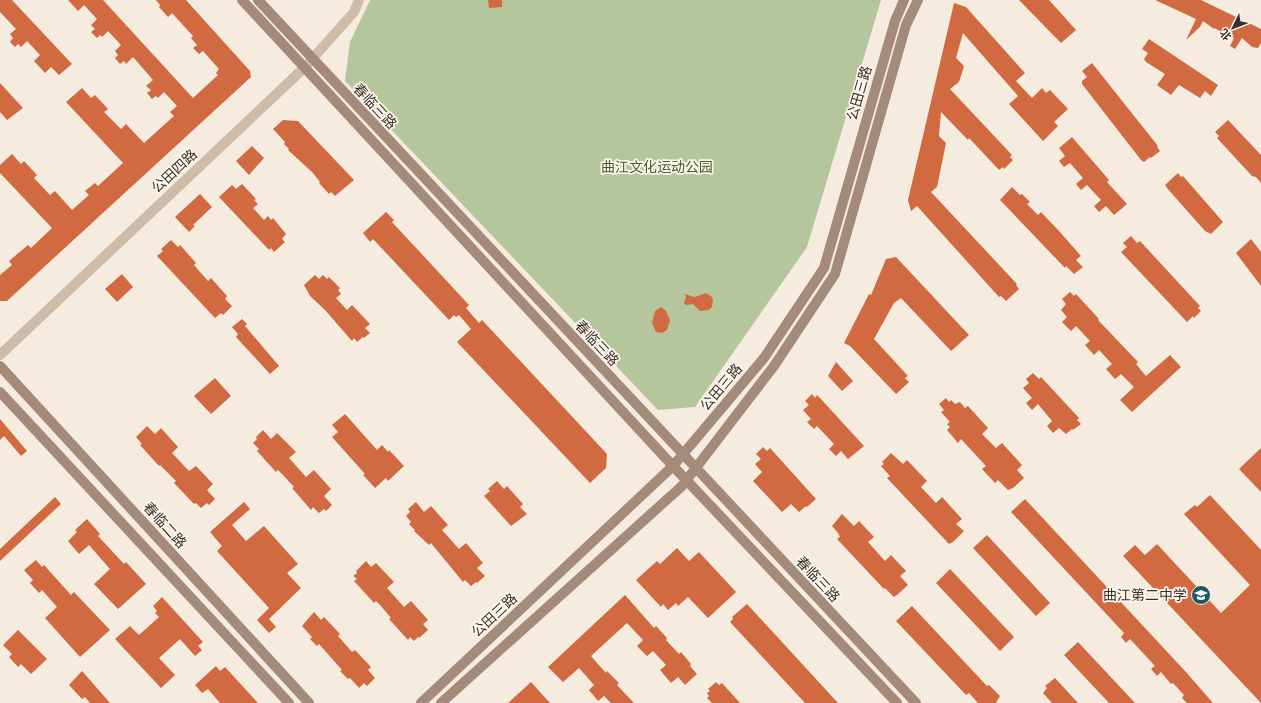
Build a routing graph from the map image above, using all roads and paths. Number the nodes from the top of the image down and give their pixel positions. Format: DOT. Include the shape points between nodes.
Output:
graph roads {
  1 [pos="242,0"];
  2 [pos="258,0"];
  3 [pos="359,0"];
  4 [pos="904,0"];
  5 [pos="918,0"];
  6 [pos="312,59"];
  7 [pos="304,68"];
  8 [pos="0,355"];
  9 [pos="0,366"];
  10 [pos="0,392"];
  11 [pos="682,455"];
  12 [pos="673,466"];
  13 [pos="695,468"];
  14 [pos="686,480"];
  15 [pos="289,703"];
  16 [pos="309,703"];
  17 [pos="421,703"];
  18 [pos="441,703"];
  19 [pos="897,703"];
  20 [pos="916,703"];
  1 -- 7 [label="street, 春临三路"];
  2 -- 6 [label="street, 春临三路"];
  3 -- 6 [label="street, 公田四路" via="354,12"];
  4 -- 11 [label="street, 公田三路" via="895,21 824,268 764,358"];
  5 -- 13 [label="street, 公田三路" via="906,25 835,274 774,366"];
  6 -- 7 [label="street, 公田四路"];
  6 -- 11 [label="street, 春临三路"];
  7 -- 8 [label="street, 公田四路"];
  7 -- 12 [label="street, 春临三路"];
  9 -- 16 [label="street, 春临二路"];
  10 -- 15 [label="street"];
  11 -- 12 [label="street, 公田三路"];
  11 -- 13 [label="street, 春临三路"];
  12 -- 14 [label="street, 春临三路"];
  12 -- 17 [label="street, 公田三路"];
  13 -- 14 [label="street, 公田三路"];
  13 -- 20 [label="street, 春临三路"];
  14 -- 18 [label="street, 公田三路"];
  14 -- 19 [label="street, 春临三路"];
}
